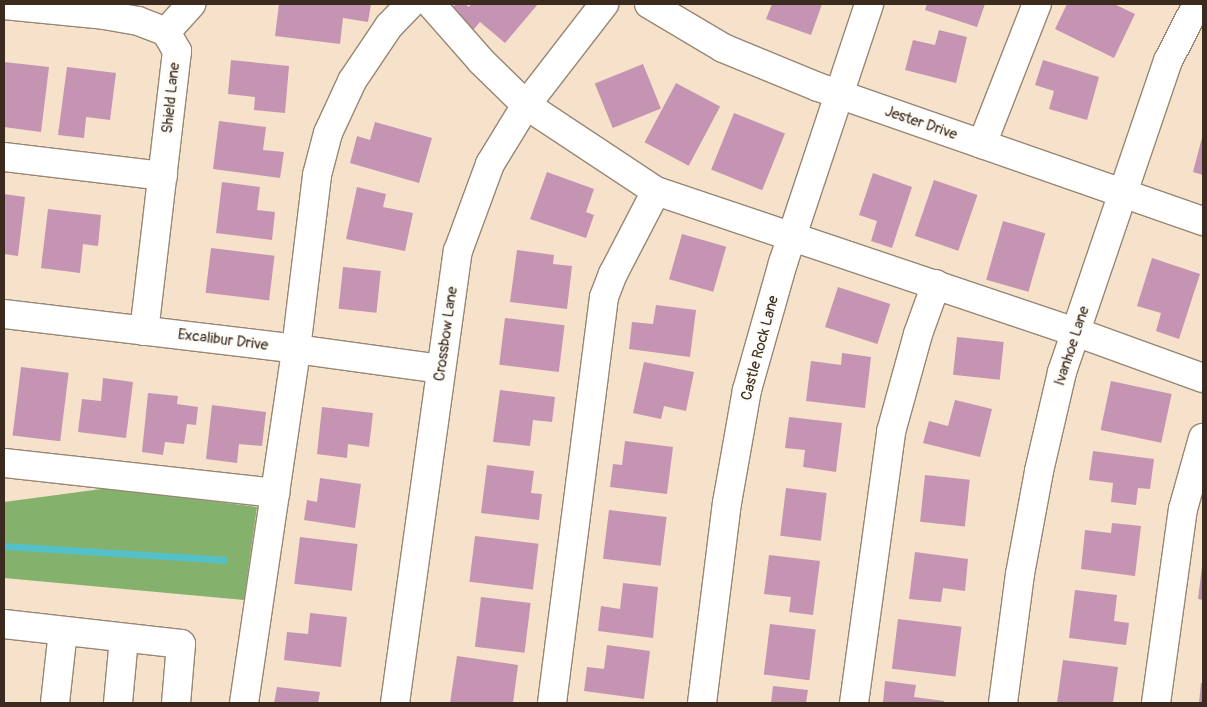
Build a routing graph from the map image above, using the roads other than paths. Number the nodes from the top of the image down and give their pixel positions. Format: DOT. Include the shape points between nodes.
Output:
graph roads {
  1 [pos="191,4"];
  2 [pos="410,4"];
  3 [pos="431,4"];
  4 [pos="604,4"];
  5 [pos="649,4"];
  6 [pos="869,4"];
  7 [pos="1037,4"];
  8 [pos="1197,4"];
  9 [pos="4,5"];
  10 [pos="105,9"];
  11 [pos="166,32"];
  12 [pos="840,95"];
  13 [pos="526,105"];
  14 [pos="982,144"];
  15 [pos="4,157"];
  16 [pos="163,176"];
  17 [pos="656,190"];
  18 [pos="1123,194"];
  19 [pos="1203,221"];
  20 [pos="792,237"];
  21 [pos="936,284"];
  22 [pos="4,314"];
  23 [pos="144,331"];
  24 [pos="1076,332"];
  25 [pos="296,349"];
  26 [pos="441,369"];
  27 [pos="1203,378"];
  28 [pos="1203,438"];
  29 [pos="4,463"];
  30 [pos="275,493"];
  31 [pos="4,624"];
  32 [pos="63,631"];
  33 [pos="124,638"];
  34 [pos="55,703"];
  35 [pos="118,703"];
  36 [pos="176,703"];
  37 [pos="244,703"];
  38 [pos="395,703"];
  39 [pos="552,703"];
  40 [pos="702,703"];
  41 [pos="854,703"];
  42 [pos="1003,703"];
  43 [pos="1156,703"];
  1 -- 11 [label="street"];
  2 -- 25 [label="street" via="390,26 352,81 328,133 317,175"];
  3 -- 13 [label="street" via="481,61"];
  4 -- 13 [label="street, Crossbow Lane"];
  5 -- 12 [label="street, Jester Drive" via="723,48"];
  6 -- 12 [label="street, Castle Rock Lane"];
  7 -- 14 [label="street"];
  8 -- 18 [label="street, Ivanhoe Lane" via="1168,61"];
  9 -- 10 [label="street"];
  10 -- 11 [label="street"];
  11 -- 16 [label="street, Shield Lane" via="177,51"];
  12 -- 14 [label="street, Jester Drive"];
  12 -- 20 [label="street, Castle Rock Lane"];
  13 -- 17 [label="street"];
  13 -- 26 [label="street, Crossbow Lane" via="490,164 458,251"];
  14 -- 18 [label="street, Jester Drive"];
  15 -- 16 [label="street"];
  16 -- 23 [label="street, Shield Lane"];
  17 -- 20 [label="street"];
  17 -- 39 [label="street" via="604,297"];
  18 -- 19 [label="street, Jester Drive"];
  18 -- 24 [label="street, Ivanhoe Lane"];
  20 -- 21 [label="street"];
  20 -- 40 [label="street, Castle Rock Lane" via="747,390 727,503"];
  21 -- 24 [label="street"];
  21 -- 41 [label="street" via="918,334 891,432"];
  22 -- 23 [label="street, Excalibur Drive"];
  23 -- 25 [label="street, Excalibur Drive"];
  24 -- 27 [label="street"];
  24 -- 42 [label="street, Ivanhoe Lane" via="1062,372 1039,471 1020,574"];
  25 -- 26 [label="street, Excalibur Drive"];
  25 -- 30 [label="street"];
  26 -- 38 [label="street, Crossbow Lane"];
  28 -- 43 [label="street" via="1183,509"];
  29 -- 30 [label="street"];
  30 -- 37 [label="street"];
  31 -- 32 [label="street"];
  32 -- 33 [label="street"];
  32 -- 34 [label="street"];
  33 -- 35 [label="street"];
  33 -- 36 [label="street" via="181,644"];
}
